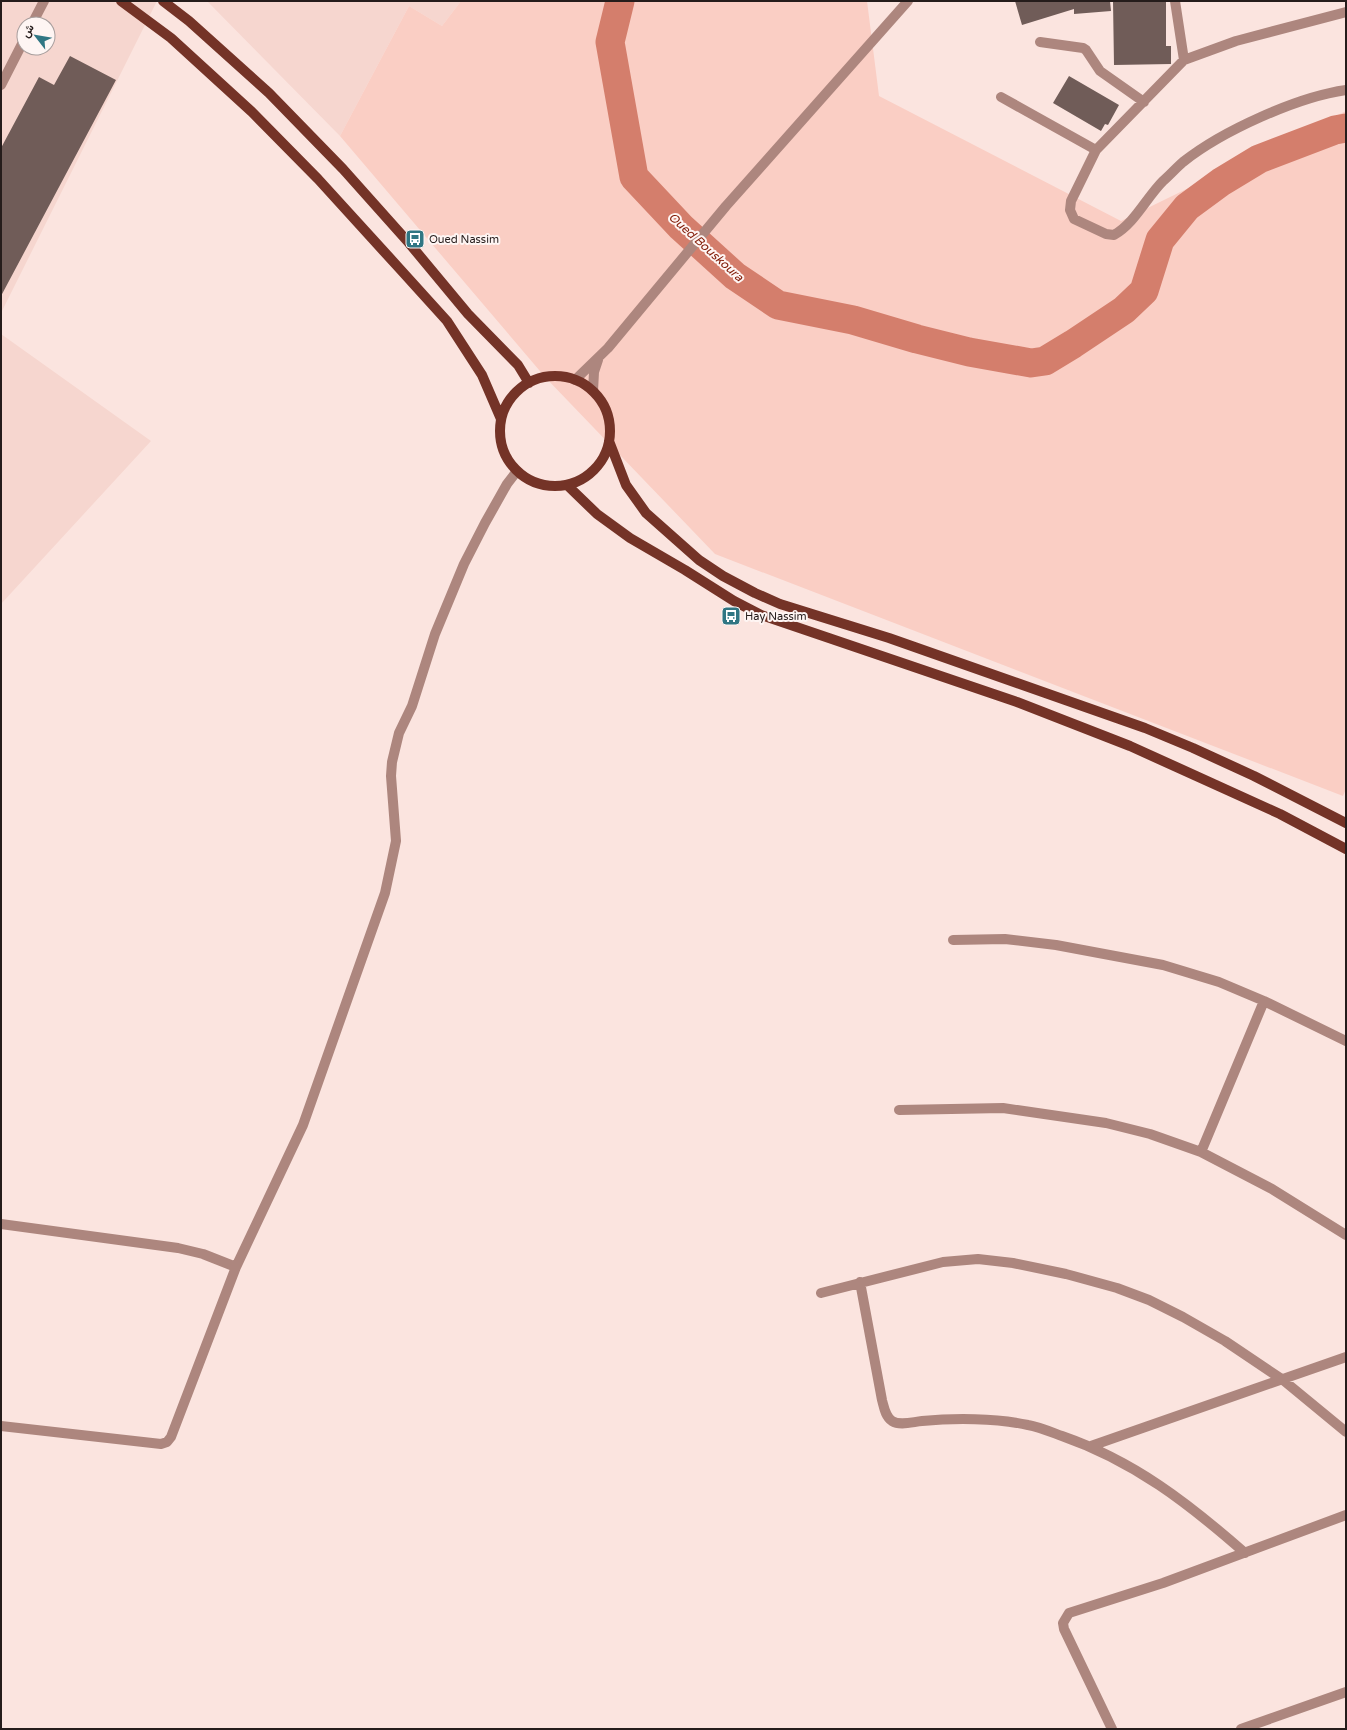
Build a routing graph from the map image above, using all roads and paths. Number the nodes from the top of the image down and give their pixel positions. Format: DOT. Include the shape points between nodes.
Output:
graph roads {
  1 [pos="44,1"];
  2 [pos="121,1"];
  3 [pos="163,1"];
  4 [pos="908,1"];
  5 [pos="1176,1"];
  6 [pos="1344,13"];
  7 [pos="36,16"];
  8 [pos="1040,42"];
  9 [pos="16,56"];
  10 [pos="1184,60"];
  11 [pos="1,85"];
  12 [pos="1346,90"];
  13 [pos="1001,97"];
  14 [pos="1144,102"];
  15 [pos="1096,150"];
  16 [pos="599,358"];
  17 [pos="575,380"];
  18 [pos="529,383"];
  19 [pos="593,391"];
  20 [pos="502,419"];
  21 [pos="609,441"];
  22 [pos="517,471"];
  23 [pos="567,485"];
  24 [pos="1346,823"];
  25 [pos="1346,849"];
  26 [pos="953,940"];
  27 [pos="1264,1000"];
  28 [pos="1346,1041"];
  29 [pos="899,1110"];
  30 [pos="1201,1152"];
  31 [pos="1,1224"];
  32 [pos="1346,1235"];
  33 [pos="236,1266"];
  34 [pos="860,1282"];
  35 [pos="822,1293"];
  36 [pos="1346,1357"];
  37 [pos="1283,1380"];
  38 [pos="1,1426"];
  39 [pos="1346,1432"];
  40 [pos="1091,1446"];
  41 [pos="1346,1516"];
  42 [pos="1245,1553"];
  43 [pos="1346,1692"];
  44 [pos="1112,1729"];
  45 [pos="1241,1729"];
  1 -- 7 [label="street"];
  2 -- 20 [label="main road" via="171,38 252,112 318,179 447,321 482,375"];
  3 -- 18 [label="main road" via="269,93 343,169 468,314 518,365"];
  4 -- 16 [label="street" via="726,206"];
  5 -- 10 [label="street"];
  6 -- 10 [label="street" via="1236,41"];
  8 -- 14 [label="street" via="1083,48 1100,71"];
  9 -- 11 [label="street"];
  10 -- 14 [label="street"];
  12 -- 15 [label="street" via="1307,99 1272,112 1220,137 1183,162 1158,186 1128,224 1114,235 1106,234 1074,219 1070,210 1071,201"];
  13 -- 15 [label="street"];
  14 -- 15 [label="street"];
  16 -- 17 [label="street"];
  16 -- 19 [label="street" via="594,372"];
  17 -- 18 [label="main road" via="560,376 546,377"];
  17 -- 19 [label="main road"];
  18 -- 20 [label="main road" via="511,398"];
  19 -- 21 [label="main road" via="607,414 610,427"];
  20 -- 22 [label="main road" via="501,441 509,462"];
  21 -- 23 [label="main road" via="602,461 595,469 587,477"];
  21 -- 24 [label="main road" via="626,485 646,513 699,560 755,593 780,604 889,638 1145,728 1247,773"];
  22 -- 23 [label="main road" via="540,485"];
  22 -- 33 [label="street" via="488,517 464,564 435,634 412,706 399,733 391,776 396,841 385,894 303,1125"];
  23 -- 25 [label="main road" via="597,514 630,538 734,602 761,614 1017,702 1130,746 1280,814"];
  26 -- 27 [label="street" via="1005,939 1140,960 1219,982"];
  27 -- 28 [label="street"];
  27 -- 30 [label="street"];
  29 -- 30 [label="street" via="1010,1109 1106,1123 1150,1134"];
  30 -- 32 [label="street" via="1272,1189"];
  31 -- 33 [label="street" via="178,1248"];
  33 -- 38 [label="street" via="167,1442 161,1444"];
  34 -- 35 [label="street"];
  34 -- 37 [label="street" via="943,1262 978,1259 1066,1274 1149,1300 1225,1341"];
  34 -- 40 [label="street" via="882,1400 887,1417 892,1421 898,1424 991,1420 1029,1425"];
  36 -- 37 [label="street"];
  37 -- 39 [label="street"];
  37 -- 40 [label="street"];
  40 -- 42 [label="street" via="1138,1470 1209,1522"];
  41 -- 42 [label="street"];
  42 -- 44 [label="street" via="1069,1613 1063,1622 1064,1629"];
  43 -- 45 [label="street"];
}
